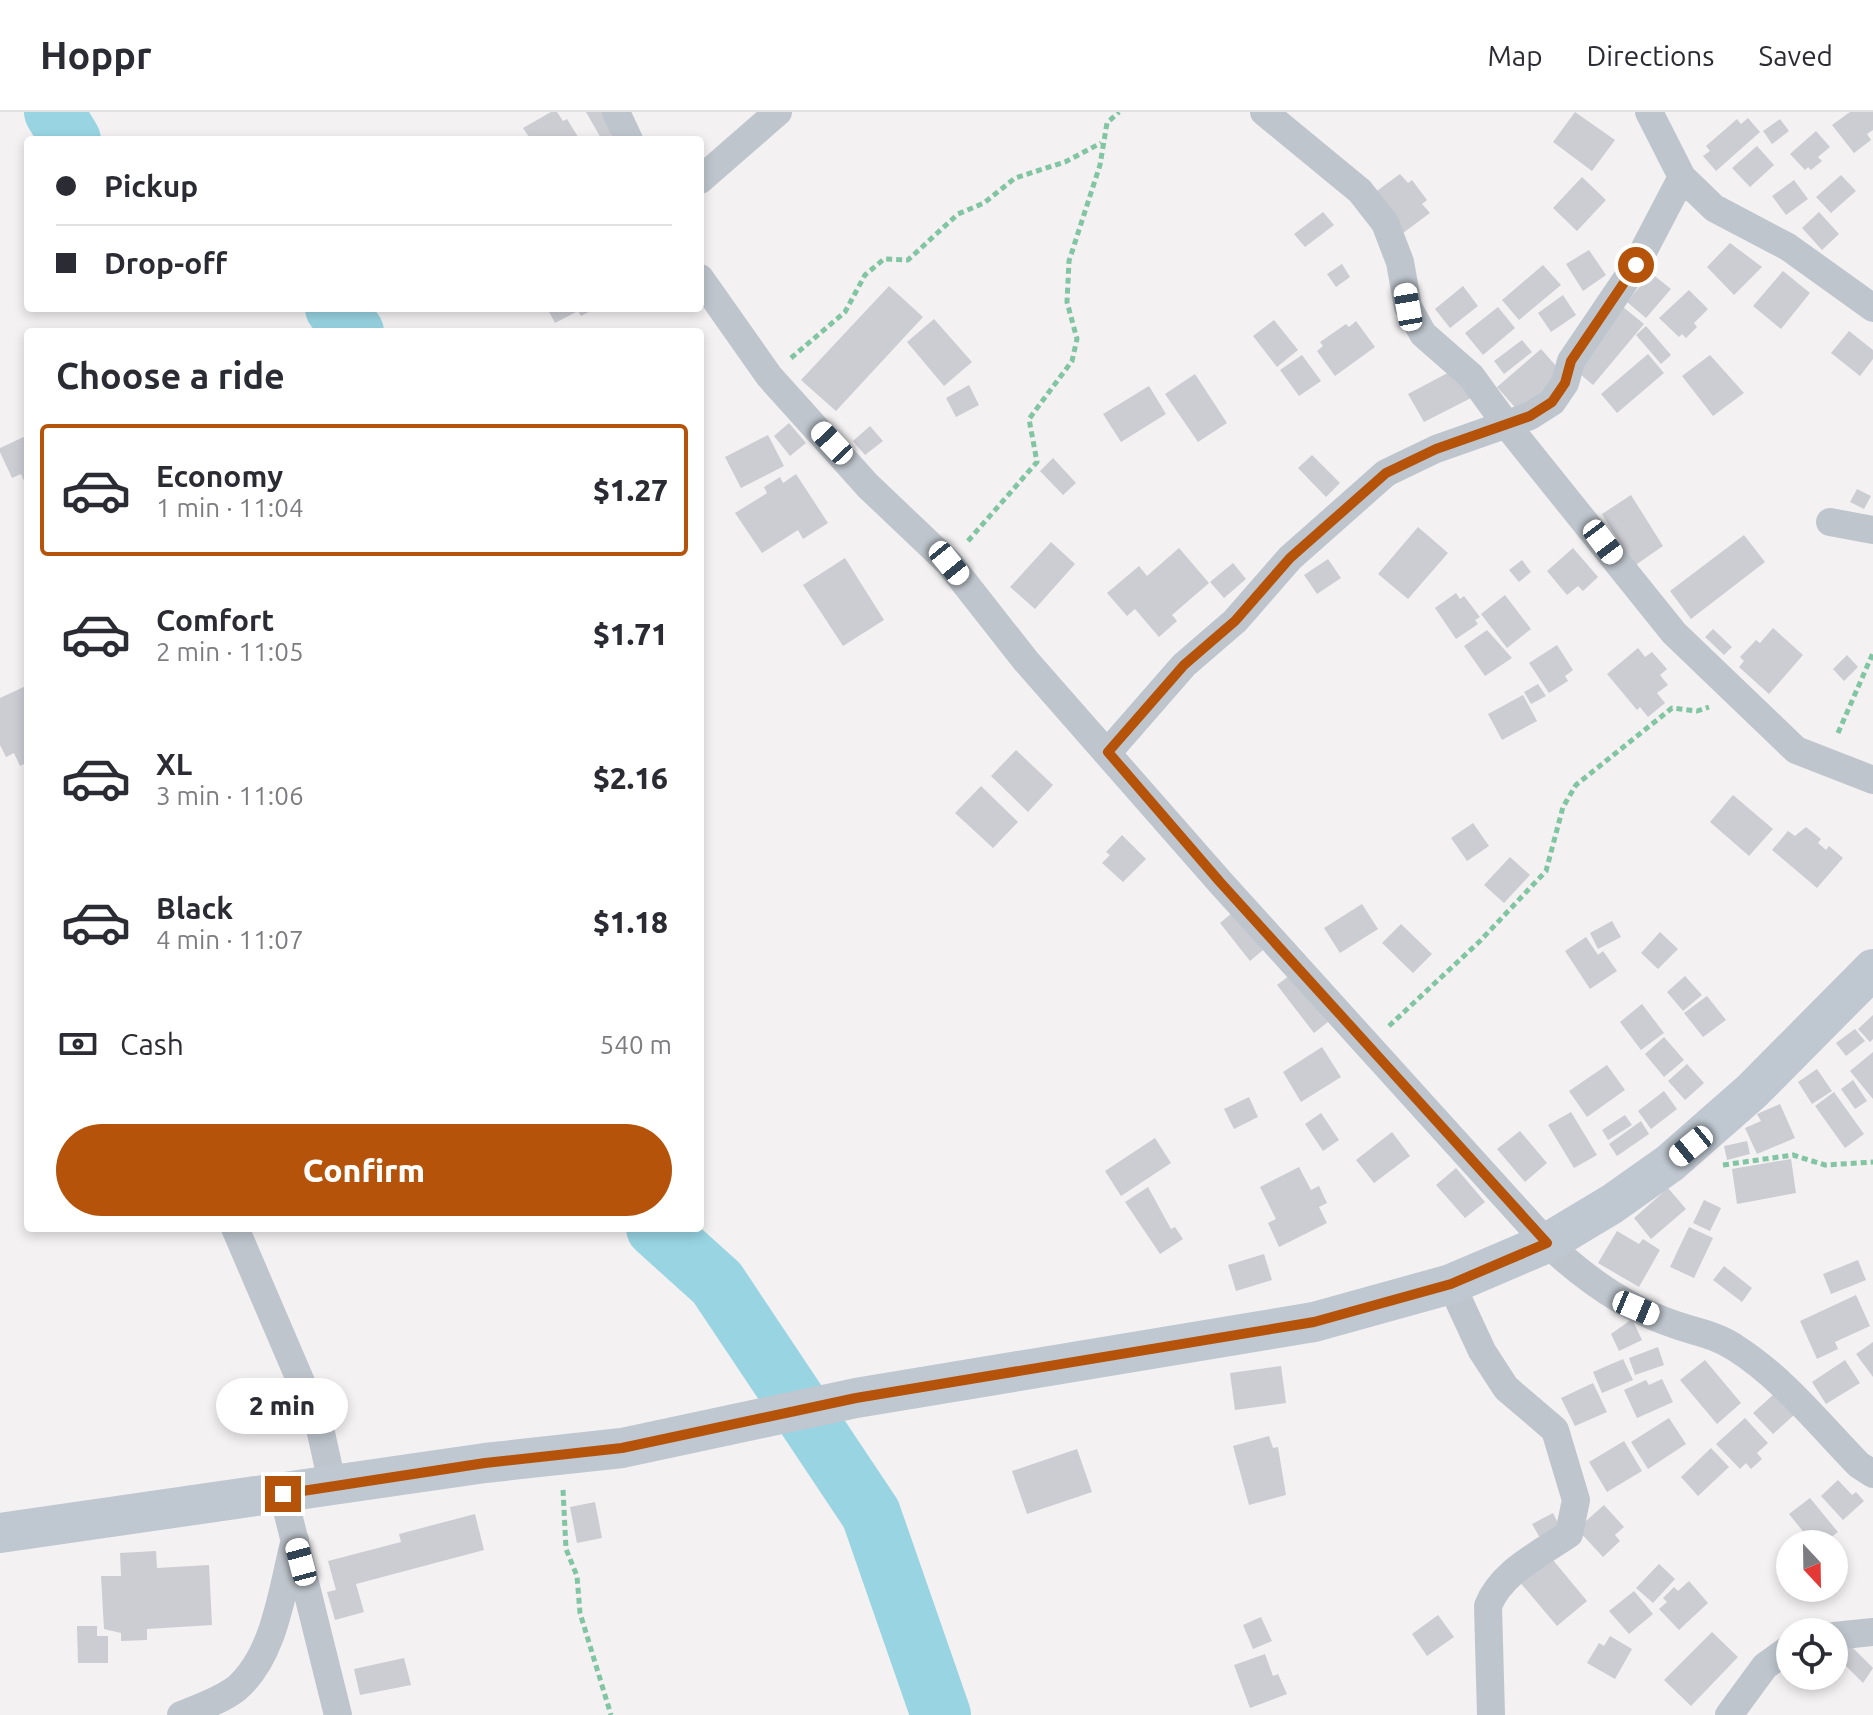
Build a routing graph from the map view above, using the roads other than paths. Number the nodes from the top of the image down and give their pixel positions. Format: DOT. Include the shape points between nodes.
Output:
graph roads {
  1 [pos="616,112"];
  2 [pos="778,112"];
  3 [pos="1264,112"];
  4 [pos="1649,112"];
  5 [pos="627,136"];
  6 [pos="704,177"];
  7 [pos="1682,177"];
  8 [pos="704,284"];
  9 [pos="1873,308"];
  10 [pos="1506,424"];
  11 [pos="1830,522"];
  12 [pos="1873,530"];
  13 [pos="1108,752"];
  14 [pos="1873,780"];
  15 [pos="1873,969"];
  16 [pos="237,1232"];
  17 [pos="1547,1243"];
  18 [pos="1451,1284"];
  19 [pos="1873,1474"];
  20 [pos="333,1487"];
  21 [pos="283,1494"];
  22 [pos="0,1533"];
  23 [pos="295,1539"];
  24 [pos="1873,1632"];
  25 [pos="1848,1635"];
  26 [pos="1776,1658"];
  27 [pos="333,1710"];
  28 [pos="181,1715"];
  29 [pos="1491,1715"];
  30 [pos="1729,1715"];
  1 -- 5 [label="street"];
  2 -- 6 [label="street"];
  3 -- 10 [label="street" via="1360,191 1385,223 1400,262 1408,307 1423,334 1471,376"];
  4 -- 7 [label="street"];
  7 -- 9 [label="street" via="1714,208 1788,247"];
  7 -- 10 [label="street" via="1636,265 1571,361 1552,402"];
  8 -- 13 [label="street" via="769,376 868,486 949,563 1026,661"];
  10 -- 13 [label="street" via="1436,449 1375,481 1184,665"];
  10 -- 14 [label="street" via="1674,633 1796,750"];
  11 -- 12 [label="street"];
  13 -- 17 [label="street"];
  15 -- 17 [label="street" via="1752,1091 1670,1163"];
  16 -- 20 [label="street" via="319,1424"];
  17 -- 18 [label="street"];
  17 -- 19 [label="street" via="1573,1267 1636,1308 1733,1346"];
  18 -- 20 [label="street" via="1314,1322 1215,1341 856,1398 622,1448"];
  18 -- 29 [label="street" via="1506,1388 1555,1430 1576,1500 1569,1534 1494,1590 1488,1606"];
  20 -- 21 [label="street"];
  21 -- 22 [label="street"];
  21 -- 23 [label="street"];
  23 -- 27 [label="street"];
  23 -- 28 [label="street" via="264,1652 252,1671 235,1690"];
  24 -- 25 [label="street"];
  26 -- 30 [label="street"];
}
